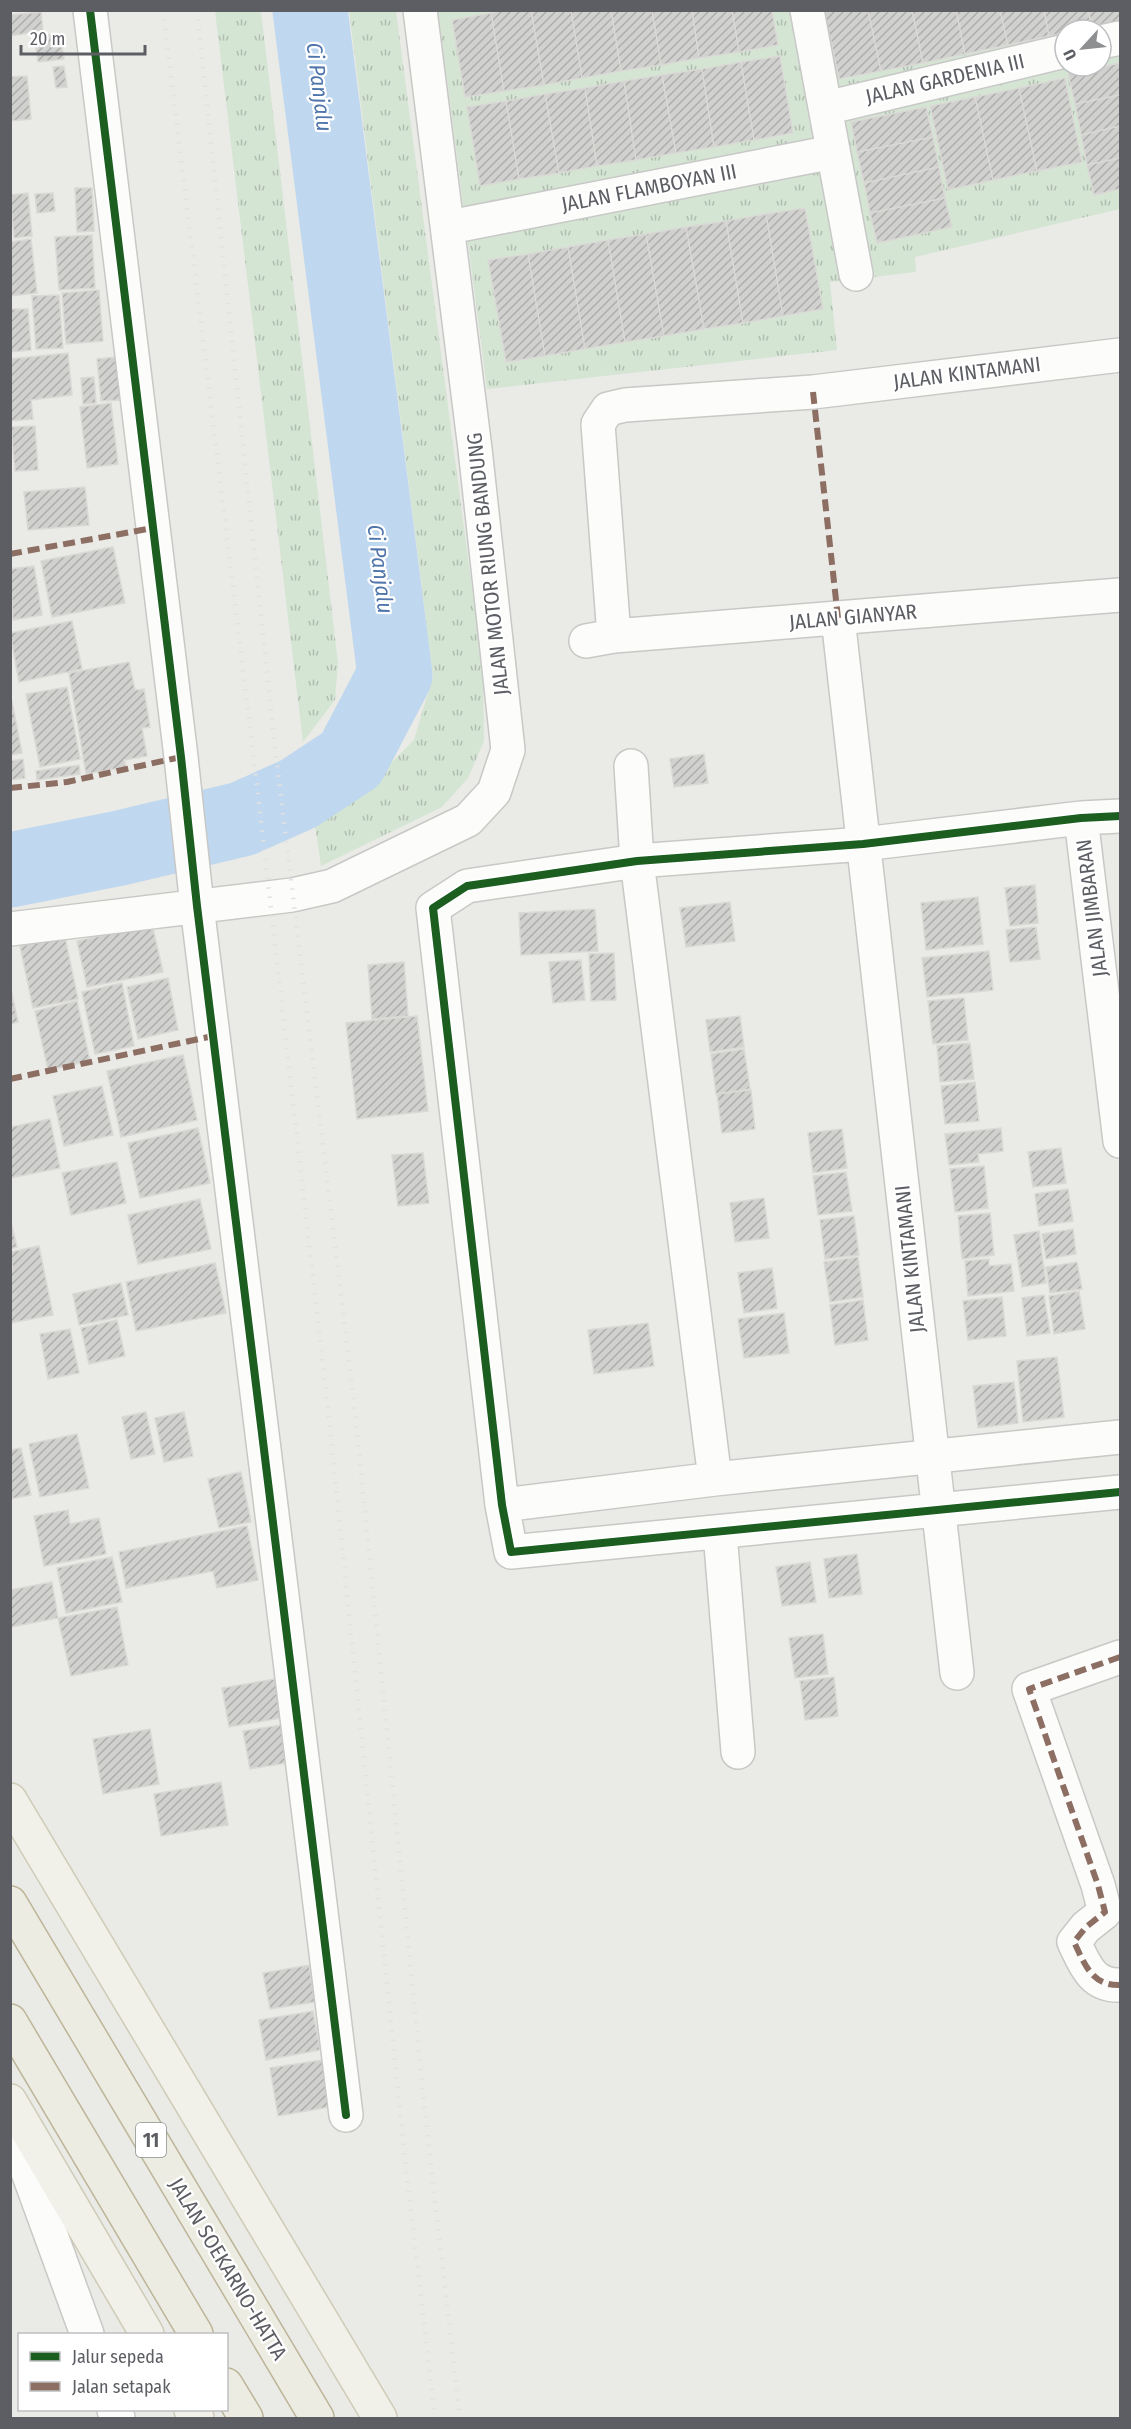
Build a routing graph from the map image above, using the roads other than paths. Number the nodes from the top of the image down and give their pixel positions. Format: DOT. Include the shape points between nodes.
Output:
graph roads {
  1 [pos="90,10"];
  2 [pos="420,10"];
  3 [pos="807,10"];
  4 [pos="1053,54"];
  5 [pos="825,108"];
  6 [pos="834,152"];
  7 [pos="465,224"];
  8 [pos="856,274"];
  9 [pos="1120,355"];
  10 [pos="1120,595"];
  11 [pos="837,618"];
  12 [pos="600,639"];
  13 [pos="631,766"];
  14 [pos="1120,816"];
  15 [pos="1081,818"];
  16 [pos="863,844"];
  17 [pos="637,861"];
  18 [pos="197,906"];
  19 [pos="10,929"];
  20 [pos="1120,1141"];
  21 [pos="1120,1437"];
  22 [pos="932,1457"];
  23 [pos="715,1479"];
  24 [pos="1120,1492"];
  25 [pos="502,1505"];
  26 [pos="938,1510"];
  27 [pos="720,1533"];
  28 [pos="1120,1657"];
  29 [pos="957,1673"];
  30 [pos="738,1752"];
  31 [pos="10,1800"];
  32 [pos="10,1903"];
  33 [pos="1120,1985"];
  34 [pos="10,2021"];
  35 [pos="10,2102"];
  36 [pos="346,2115"];
  37 [pos="10,2123"];
  38 [pos="87,2333"];
  39 [pos="146,2333"];
  40 [pos="195,2333"];
  41 [pos="228,2388"];
  42 [pos="246,2418"];
  43 [pos="317,2418"];
  44 [pos="380,2418"];
  1 -- 18 [label="street"];
  2 -- 18 [label="street, JALAN MOTOR RIUNG BANDUNG" via="508,750 494,792 468,820 365,872 332,886 292,895"];
  3 -- 5 [label="street"];
  4 -- 5 [label="street, JALAN GARDENIA III"];
  5 -- 6 [label="street"];
  6 -- 7 [label="street, JALAN FLAMBOYAN III"];
  6 -- 8 [label="street"];
  9 -- 12 [label="street, JALAN KINTAMANI" via="813,392 608,409 598,424"];
  10 -- 11 [label="street, JALAN GIANYAR"];
  11 -- 12 [label="street, JALAN GIANYAR"];
  11 -- 16 [label="street, JALAN KINTAMANI"];
  13 -- 17 [label="street"];
  14 -- 15 [label="street"];
  15 -- 16 [label="street"];
  15 -- 20 [label="street, JALAN JIMBARAN"];
  16 -- 17 [label="street"];
  16 -- 22 [label="street, JALAN KINTAMANI"];
  17 -- 23 [label="street"];
  17 -- 25 [label="street" via="467,886 433,908"];
  18 -- 19 [label="street, JALAN MOTOR RIUNG BANDUNG"];
  18 -- 36 [label="street"];
  21 -- 22 [label="street"];
  22 -- 23 [label="street"];
  22 -- 26 [label="street, JALAN KINTAMANI"];
  23 -- 25 [label="street"];
  24 -- 26 [label="street"];
  25 -- 27 [label="street" via="511,1552"];
  26 -- 27 [label="street"];
  26 -- 29 [label="street, JALAN KINTAMANI"];
  27 -- 30 [label="street"];
  28 -- 33 [label="street" via="1029,1689 1105,1912 1074,1942 1095,1978 1107,1986"];
  31 -- 44 [label="main road"];
  32 -- 43 [label="highway, JALAN SOEKARNO-HATTA / 11"];
  34 -- 40 [label="highway"];
  35 -- 39 [label="main road"];
  37 -- 38 [label="street"];
  41 -- 42 [label="highway"];
}
